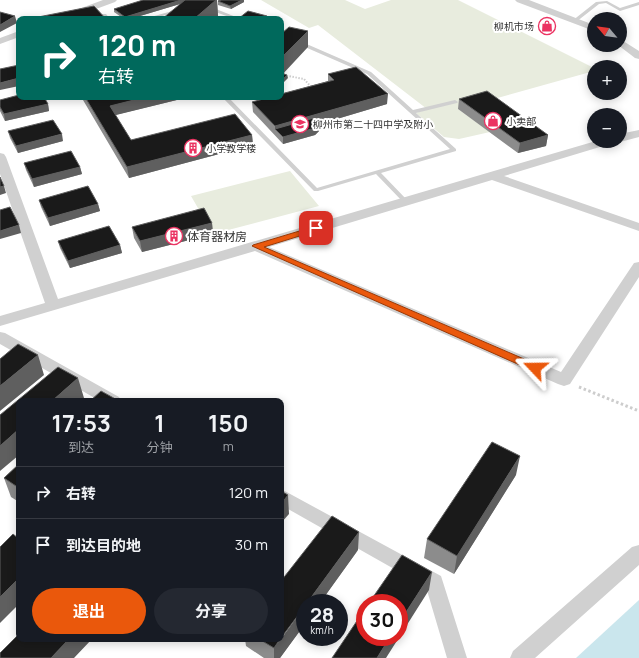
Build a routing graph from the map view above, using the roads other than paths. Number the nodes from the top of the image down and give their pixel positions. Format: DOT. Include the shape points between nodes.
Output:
graph roads {
  1 [pos="112,0"];
  2 [pos="520,0"];
  3 [pos="639,3"];
  4 [pos="205,6"];
  5 [pos="183,8"];
  6 [pos="83,10"];
  7 [pos="68,16"];
  8 [pos="103,16"];
  9 [pos="156,16"];
  10 [pos="231,16"];
  11 [pos="574,21"];
  12 [pos="587,26"];
  13 [pos="16,35"];
  14 [pos="0,41"];
  15 [pos="296,41"];
  16 [pos="627,47"];
  17 [pos="639,56"];
  18 [pos="228,100"];
  19 [pos="455,102"];
  20 [pos="412,112"];
  21 [pos="639,132"];
  22 [pos="627,136"];
  23 [pos="587,148"];
  24 [pos="0,157"];
  25 [pos="377,172"];
  26 [pos="492,176"];
  27 [pos="406,202"];
  28 [pos="639,227"];
  29 [pos="256,246"];
  30 [pos="639,266"];
  31 [pos="53,305"];
  32 [pos="0,320"];
  33 [pos="0,337"];
  34 [pos="108,398"];
  35 [pos="284,498"];
  36 [pos="639,553"];
  37 [pos="457,658"];
  38 [pos="520,658"];
  1 -- 6 [label="street"];
  2 -- 11 [label="street"];
  3 -- 11 [label="lane" via="620,10 607,2 598,3"];
  4 -- 10 [label="lane"];
  5 -- 9 [label="lane"];
  6 -- 7 [label="street"];
  6 -- 8 [label="street"];
  11 -- 12 [label="street"];
  13 -- 14 [label="street"];
  15 -- 20 [label="lane" via="369,73"];
  16 -- 17 [label="street"];
  18 -- 25 [label="lane" via="316,190"];
  19 -- 20 [label="lane"];
  20 -- 25 [label="lane" via="454,150"];
  21 -- 22 [label="street"];
  23 -- 26 [label="street"];
  24 -- 31 [label="street"];
  25 -- 27 [label="lane"];
  26 -- 27 [label="street"];
  26 -- 28 [label="street"];
  27 -- 29 [label="street"];
  29 -- 30 [label="street" via="564,380"];
  29 -- 31 [label="street"];
  31 -- 32 [label="street"];
  33 -- 34 [label="street"];
  35 -- 37 [label="street" via="434,582"];
  36 -- 38 [label="street"];
}
